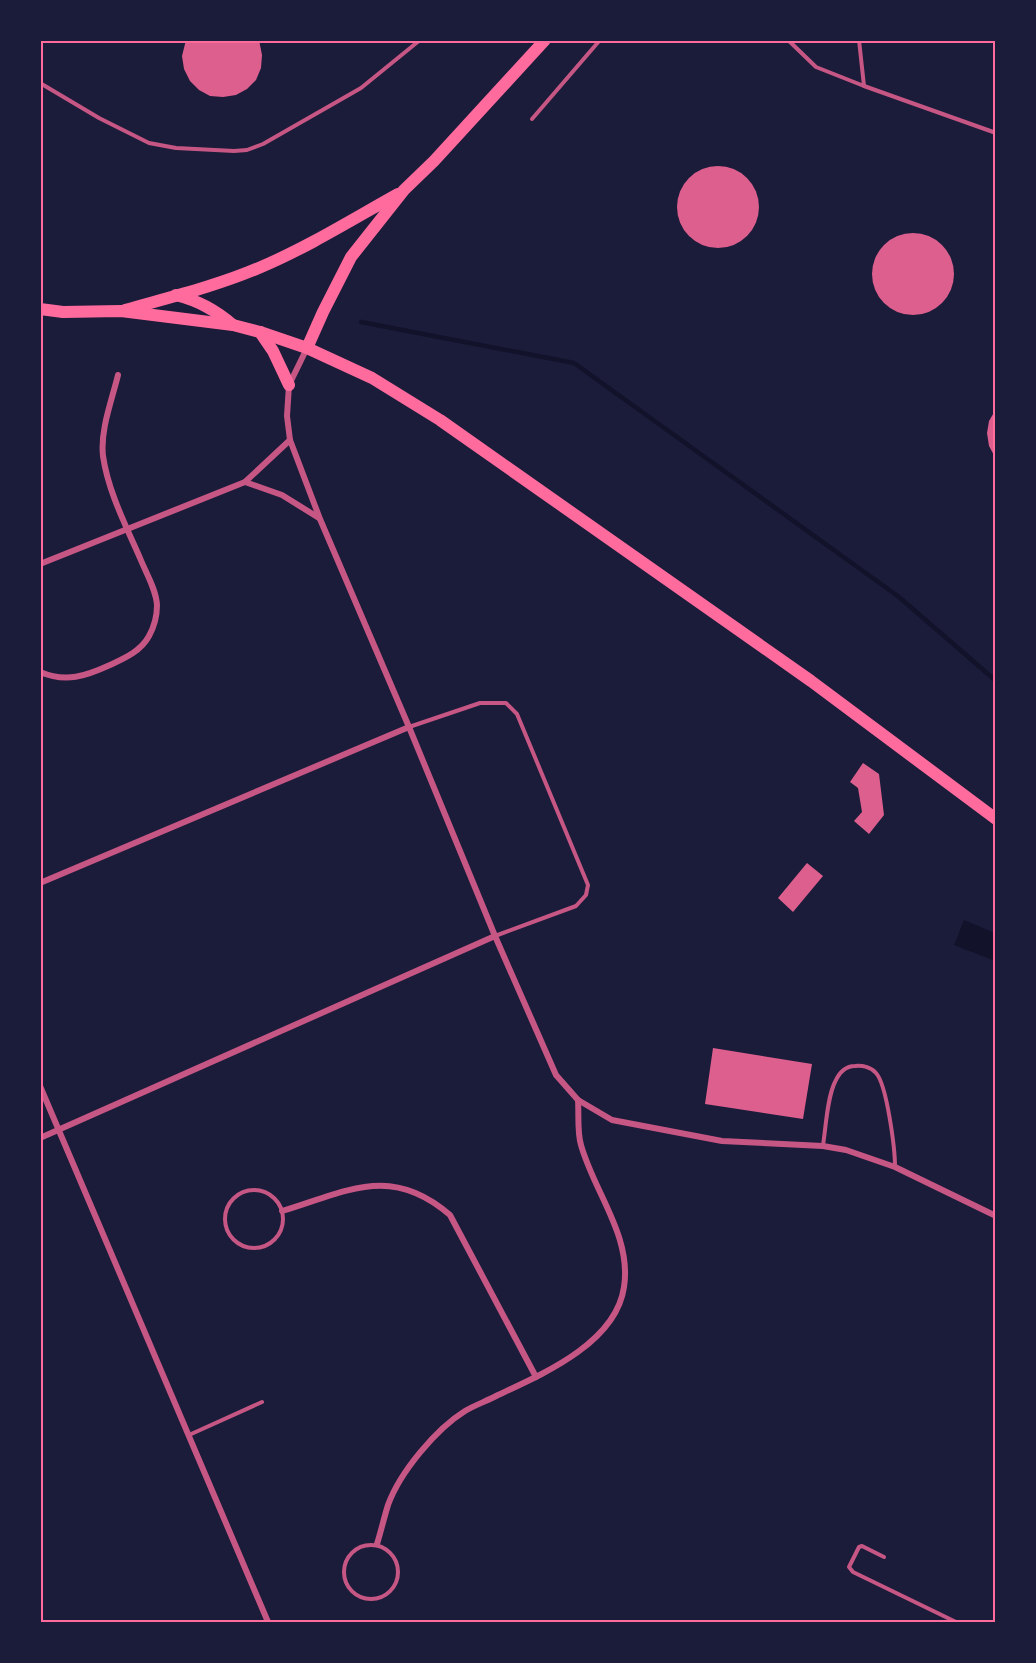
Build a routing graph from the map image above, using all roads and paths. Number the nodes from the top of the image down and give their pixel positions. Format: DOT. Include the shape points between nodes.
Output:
graph roads {
  1 [pos="420,40"];
  2 [pos="545,40"];
  3 [pos="600,40"];
  4 [pos="788,40"];
  5 [pos="859,40"];
  6 [pos="40,83"];
  7 [pos="864,86"];
  8 [pos="532,119"];
  9 [pos="996,133"];
  10 [pos="404,190"];
  11 [pos="176,295"];
  12 [pos="40,309"];
  13 [pos="121,311"];
  14 [pos="232,325"];
  15 [pos="260,332"];
  16 [pos="307,348"];
  17 [pos="118,375"];
  18 [pos="289,385"];
  19 [pos="290,440"];
  20 [pos="245,482"];
  21 [pos="320,519"];
  22 [pos="127,529"];
  23 [pos="40,564"];
  24 [pos="40,672"];
  25 [pos="409,727"];
  26 [pos="996,819"];
  27 [pos="40,883"];
  28 [pos="495,936"];
  29 [pos="40,1086"];
  30 [pos="578,1100"];
  31 [pos="59,1131"];
  32 [pos="40,1138"];
  33 [pos="823,1146"];
  34 [pos="895,1167"];
  35 [pos="282,1211"];
  36 [pos="995,1214"];
  37 [pos="536,1377"];
  38 [pos="262,1402"];
  39 [pos="188,1436"];
  40 [pos="377,1545"];
  41 [pos="884,1557"];
  42 [pos="268,1623"];
  43 [pos="956,1623"];
  1 -- 6 [label="lane" via="361,88 247,150 176,148 149,143"];
  2 -- 10 [label="main road"];
  3 -- 8 [label="lane"];
  4 -- 7 [label="lane" via="816,67"];
  5 -- 7 [label="lane"];
  7 -- 9 [label="lane"];
  10 -- 11 [label="main road" via="281,258"];
  10 -- 16 [label="main road" via="351,257"];
  11 -- 13 [label="main road"];
  11 -- 14 [label="main road" via="205,305"];
  12 -- 13 [label="main road"];
  13 -- 14 [label="main road"];
  14 -- 15 [label="main road"];
  15 -- 16 [label="main road"];
  15 -- 18 [label="main road"];
  16 -- 18 [label="street"];
  16 -- 26 [label="main road" via="372,378 450,427 812,681"];
  17 -- 22 [label="street" via="103,453"];
  18 -- 19 [label="street"];
  19 -- 20 [label="street"];
  19 -- 21 [label="street"];
  20 -- 21 [label="street" via="282,495"];
  20 -- 22 [label="street"];
  21 -- 25 [label="street"];
  22 -- 23 [label="street"];
  22 -- 24 [label="street" via="157,605 150,636 126,657 80,677 65,679"];
  25 -- 27 [label="street"];
  25 -- 28 [label="street"];
  25 -- 28 [label="lane" via="480,703 506,704 517,714 584,874 586,895 576,906"];
  28 -- 30 [label="street" via="556,1075"];
  28 -- 31 [label="street"];
  29 -- 31 [label="street"];
  30 -- 33 [label="street" via="612,1120 700,1137"];
  30 -- 37 [label="street" via="580,1144 620,1238 624,1288 616,1312 601,1333"];
  31 -- 32 [label="street"];
  31 -- 39 [label="street"];
  33 -- 34 [label="street"];
  33 -- 34 [label="lane" via="833,1085 838,1076 851,1066 868,1068 876,1072 882,1083"];
  34 -- 36 [label="street"];
  35 -- 35 [label="lane" via="272,1196 245,1191 226,1210 226,1230 248,1249 268,1246 281,1231"];
  35 -- 37 [label="street" via="362,1187 382,1185 404,1188 435,1202 450,1215"];
  37 -- 40 [label="street" via="465,1411 420,1453 389,1503"];
  38 -- 39 [label="lane"];
  39 -- 42 [label="street"];
  40 -- 40 [label="lane" via="360,1546 347,1557 344,1566 346,1583 357,1596 366,1599 384,1596 392,1590 399,1573 393,1555"];
  41 -- 43 [label="lane" via="862,1546 849,1567"];
}
